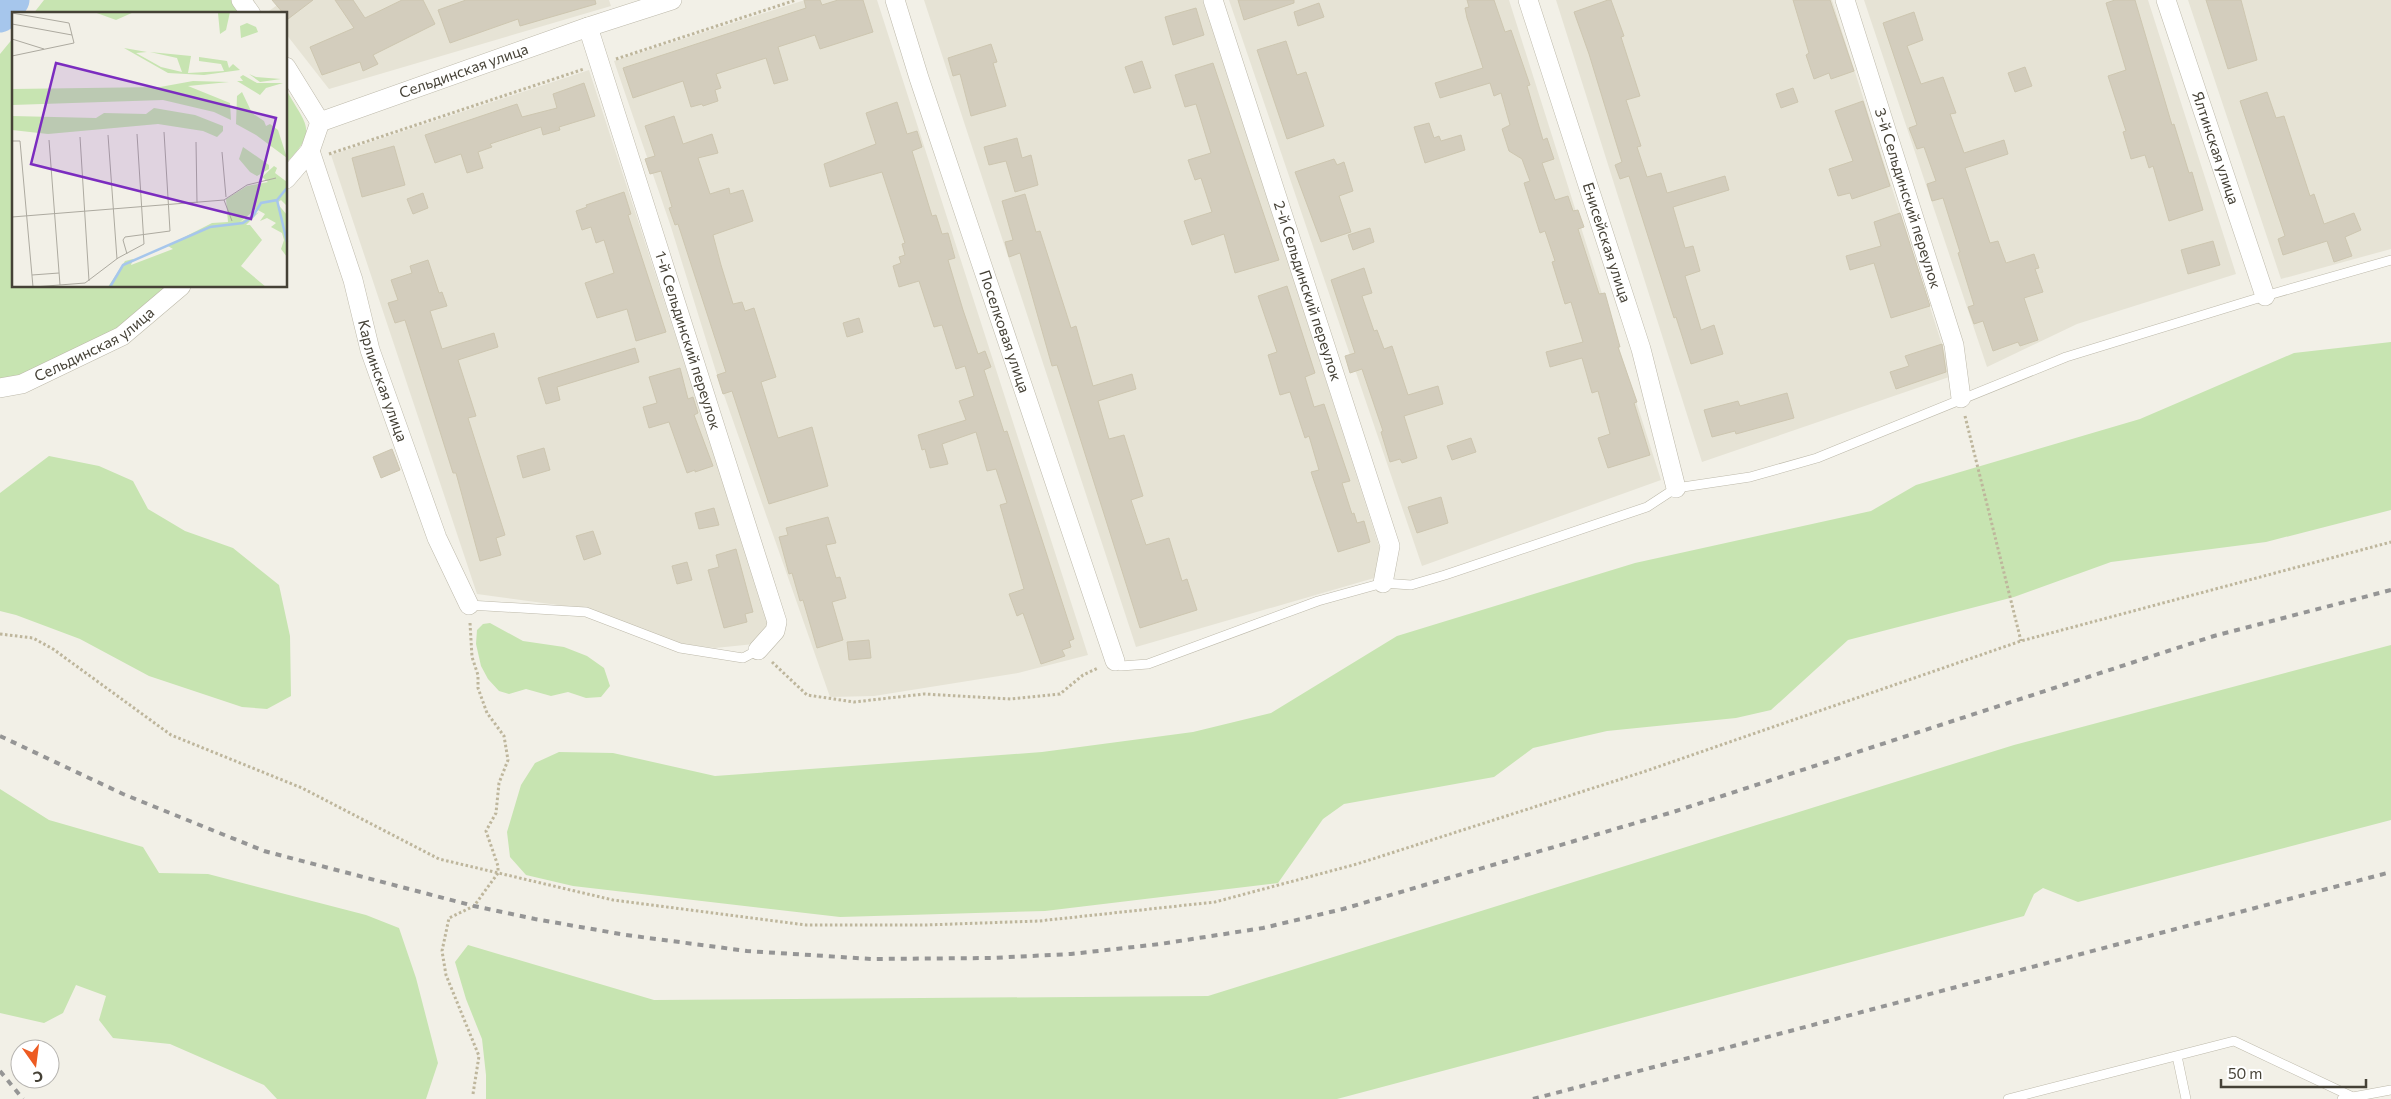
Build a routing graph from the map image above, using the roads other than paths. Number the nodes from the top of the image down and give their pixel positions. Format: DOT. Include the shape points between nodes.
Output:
graph roads {
  1 [pos="241,0"];
  2 [pos="672,0"];
  3 [pos="895,0"];
  4 [pos="1213,0"];
  5 [pos="1528,0"];
  6 [pos="1845,0"];
  7 [pos="2166,0"];
  8 [pos="250,12"];
  9 [pos="588,26"];
  10 [pos="288,70"];
  11 [pos="320,122"];
  12 [pos="311,155"];
  13 [pos="288,176"];
  14 [pos="2391,260"];
  15 [pos="179,288"];
  16 [pos="2265,296"];
  17 [pos="0,388"];
  18 [pos="1961,398"];
  19 [pos="1676,488"];
  20 [pos="1384,582"];
  21 [pos="469,605"];
  22 [pos="758,650"];
  23 [pos="1115,662"];
  24 [pos="2177,1056"];
  25 [pos="2391,1090"];
  26 [pos="2353,1097"];
  27 [pos="2008,1099"];
  28 [pos="2186,1099"];
  29 [pos="2342,1099"];
  1 -- 8 [label="street"];
  2 -- 9 [label="street, Сельдинская улица"];
  3 -- 23 [label="street, Поселковая улица"];
  4 -- 20 [label="street, 2-й Сельдинский переулок" via="1390,546"];
  5 -- 19 [label="street, Енисейская улица" via="1641,349"];
  6 -- 18 [label="street, 3-й Сельдинский переулок" via="1954,345"];
  7 -- 16 [label="street, Ялтинская улица"];
  9 -- 11 [label="street, Сельдинская улица"];
  9 -- 22 [label="street, 1-й Сельдинский переулок" via="776,622 775,631"];
  10 -- 11 [label="street"];
  11 -- 12 [label="street"];
  12 -- 13 [label="street"];
  12 -- 21 [label="street, Карлинская улица" via="353,280 370,350 437,538"];
  14 -- 16 [label="lane"];
  15 -- 17 [label="street, Сельдинская улица" via="122,336 22,384"];
  16 -- 18 [label="lane" via="2066,357"];
  18 -- 19 [label="lane" via="1817,458 1750,477"];
  19 -- 20 [label="lane" via="1647,507 1446,575 1410,585"];
  20 -- 23 [label="lane" via="1318,601 1148,664 1122,666"];
  21 -- 22 [label="lane" via="586,612 680,648 743,658"];
  24 -- 26 [label="lane" via="2234,1041"];
  24 -- 27 [label="lane"];
  24 -- 28 [label="lane"];
  25 -- 26 [label="lane"];
  26 -- 29 [label="lane"];
}
